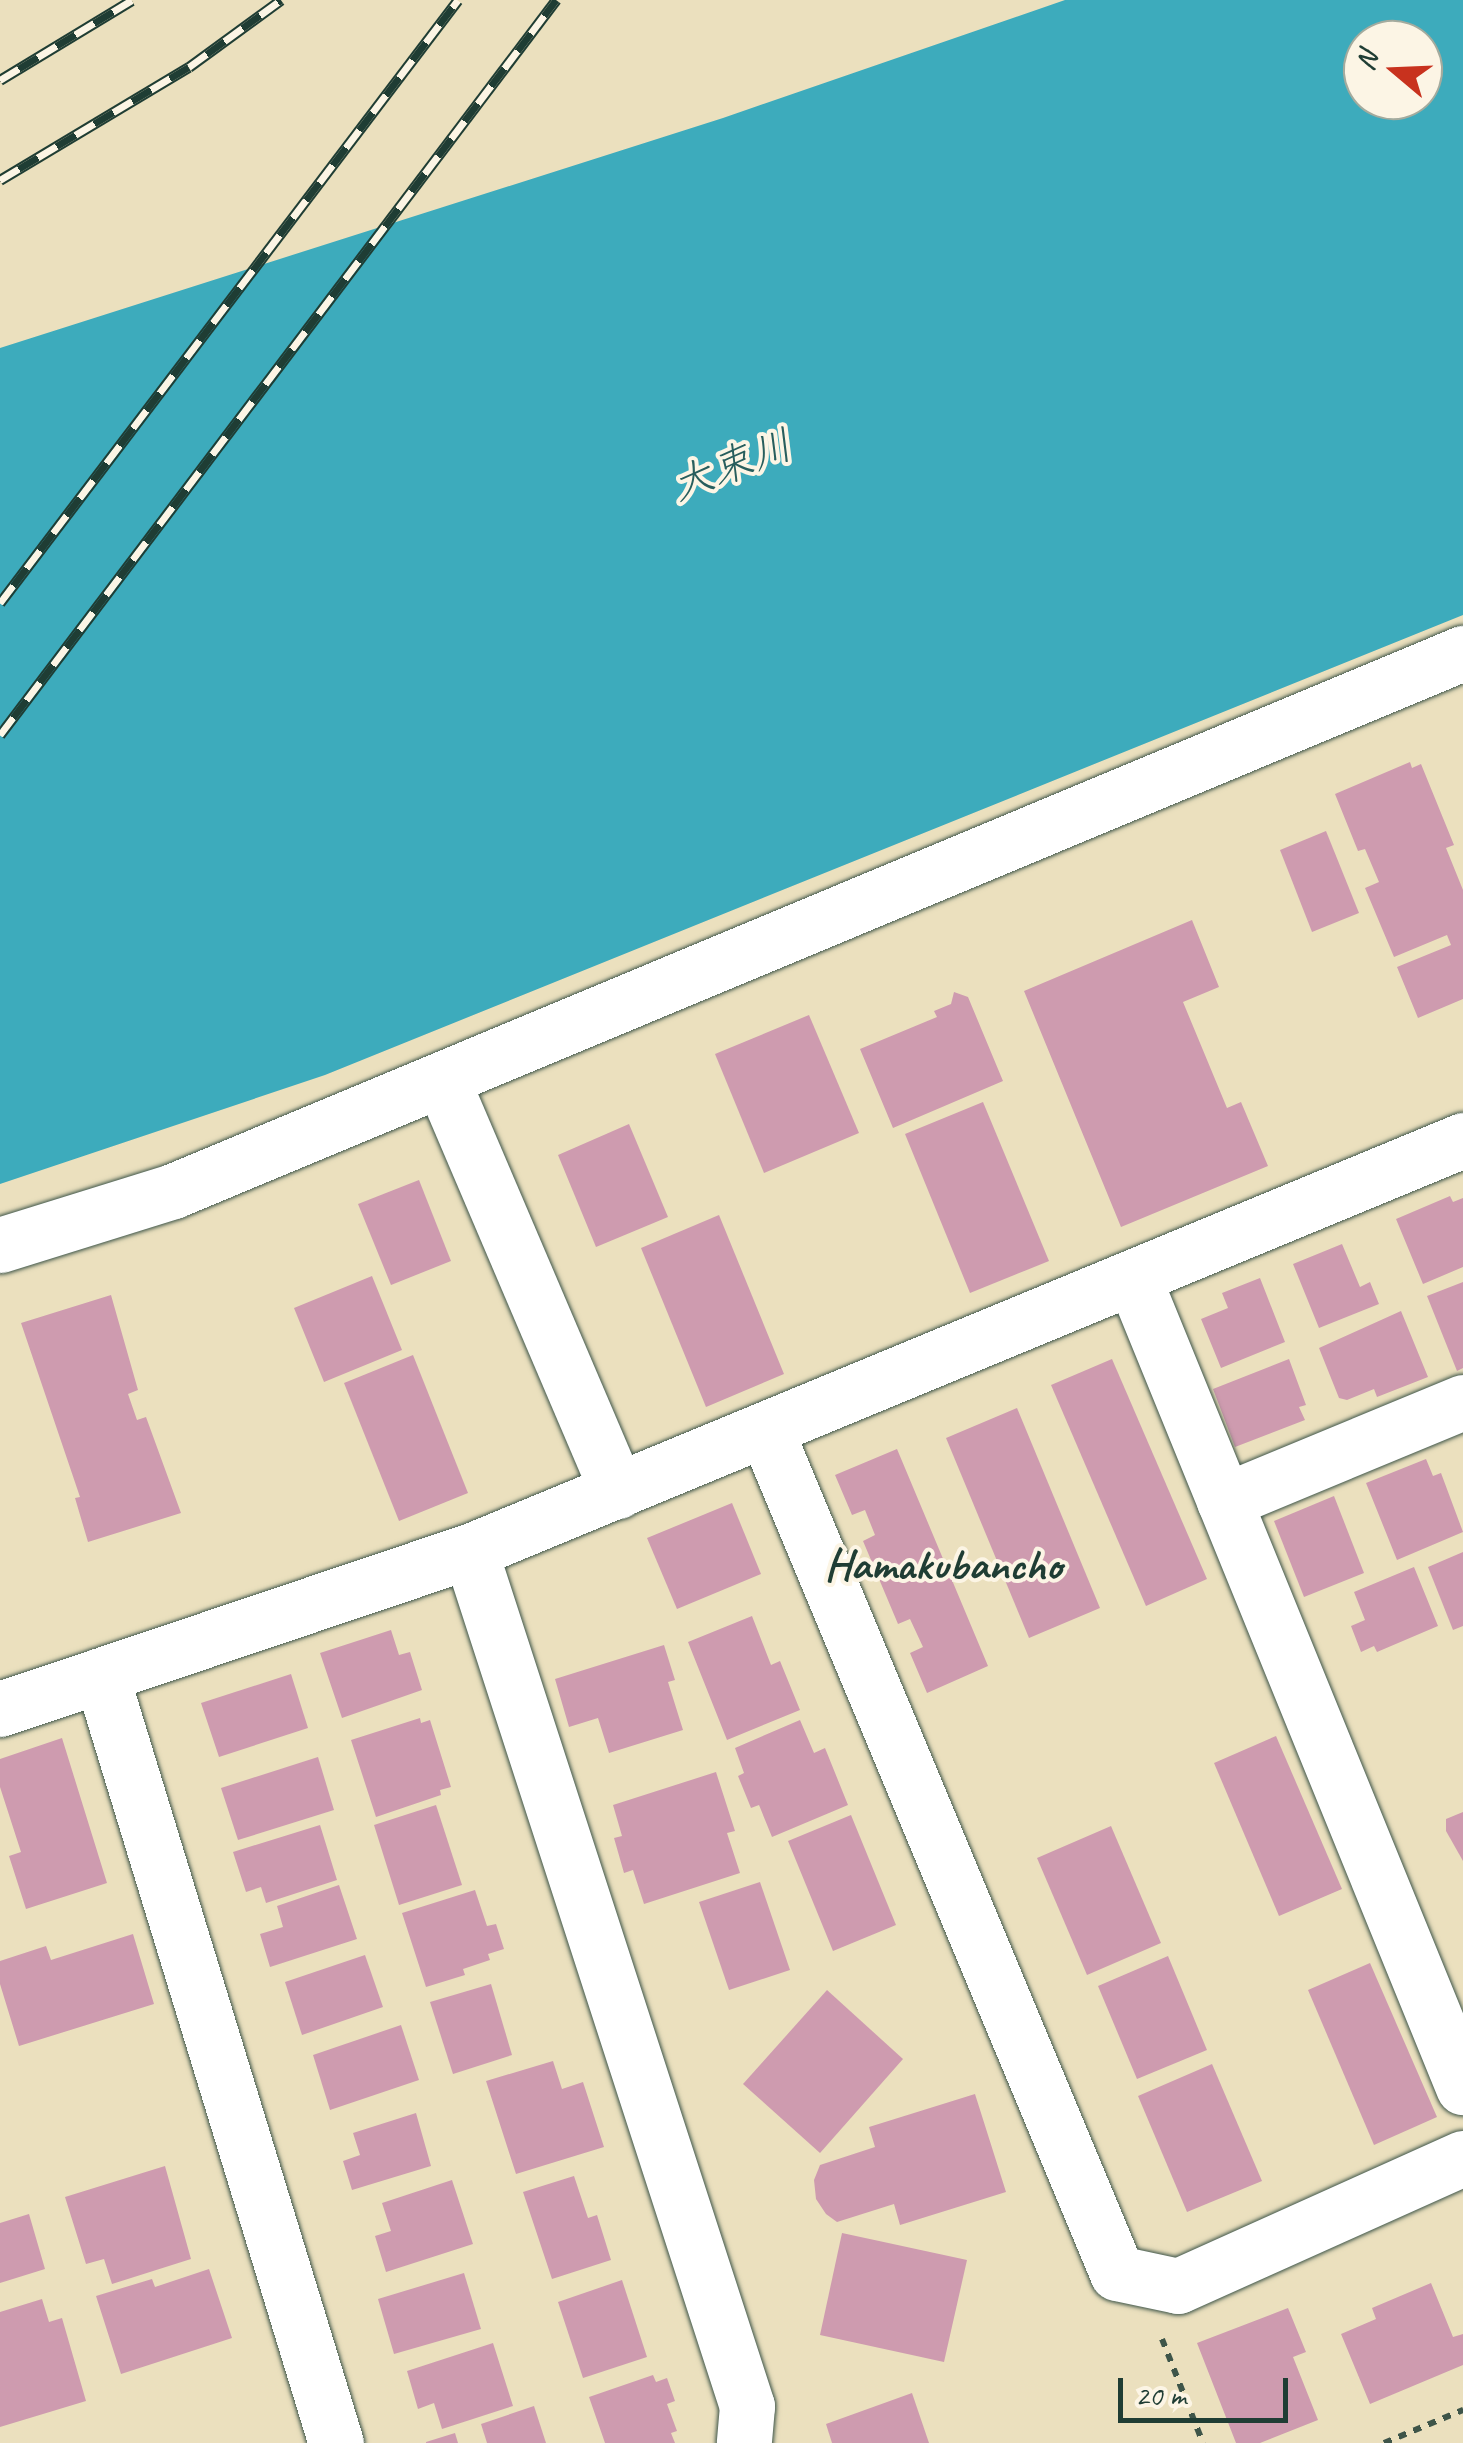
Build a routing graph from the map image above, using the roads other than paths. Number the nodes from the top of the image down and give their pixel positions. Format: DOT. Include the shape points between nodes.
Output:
graph roads {
  1 [pos="1463,653"];
  2 [pos="442,1080"];
  3 [pos="1463,1140"];
  4 [pos="0,1246"];
  5 [pos="1132,1276"];
  6 [pos="1463,1402"];
  7 [pos="766,1431"];
  8 [pos="617,1491"];
  9 [pos="1224,1501"];
  10 [pos="470,1551"];
  11 [pos="101,1675"];
  12 [pos="0,1709"];
  13 [pos="1463,2086"];
  14 [pos="1463,2158"];
  15 [pos="336,2443"];
  16 [pos="744,2443"];
  1 -- 2 [label="street"];
  2 -- 4 [label="street" via="173,1191"];
  2 -- 8 [label="street"];
  3 -- 5 [label="street"];
  5 -- 7 [label="street"];
  5 -- 9 [label="street"];
  6 -- 9 [label="street"];
  7 -- 8 [label="street"];
  7 -- 14 [label="street" via="1117,2273 1178,2286"];
  8 -- 10 [label="street"];
  9 -- 13 [label="street"];
  10 -- 11 [label="street"];
  10 -- 16 [label="street" via="748,2406"];
  11 -- 12 [label="street"];
  11 -- 15 [label="street"];
}
